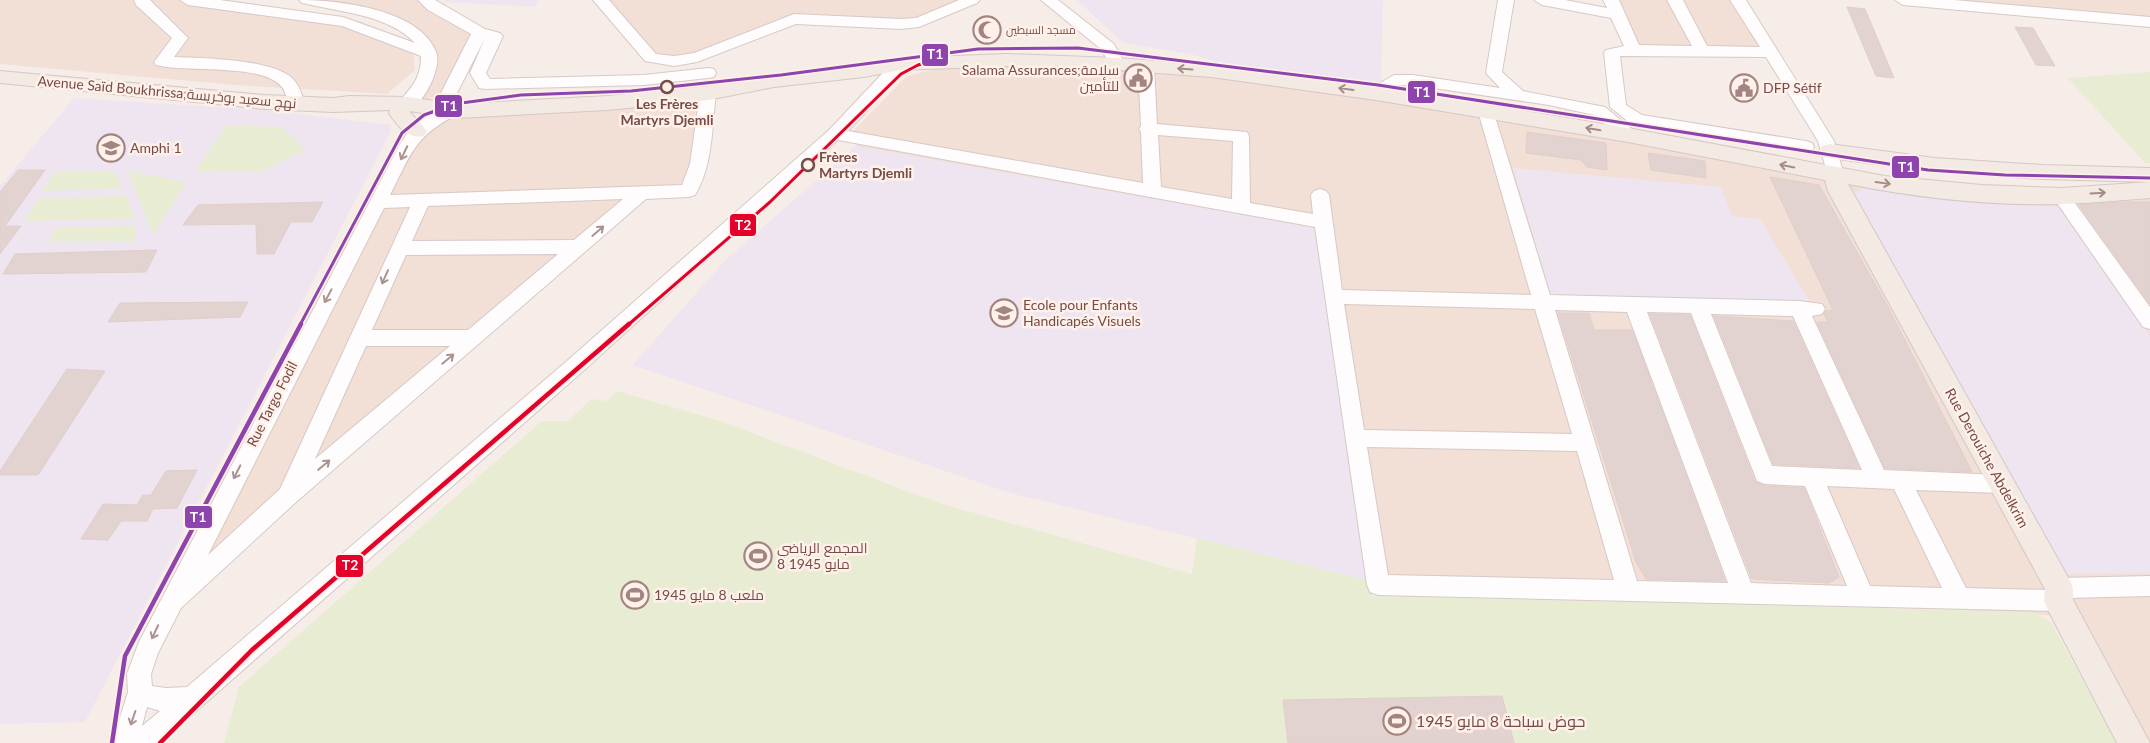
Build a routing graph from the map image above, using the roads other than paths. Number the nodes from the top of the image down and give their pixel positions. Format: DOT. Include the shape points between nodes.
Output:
graph roads {
  1 [pos="142,0"];
  2 [pos="188,0"];
  3 [pos="307,0"];
  4 [pos="426,0"];
  5 [pos="601,0"];
  6 [pos="972,0"];
  7 [pos="1049,0"];
  8 [pos="1506,0"];
  9 [pos="1542,0"];
  10 [pos="1611,0"];
  11 [pos="1675,0"];
  12 [pos="1738,0"];
  13 [pos="1903,0"];
  14 [pos="376,15"];
  15 [pos="1617,15"];
  16 [pos="2150,22"];
  17 [pos="357,25"];
  18 [pos="480,32"];
  19 [pos="1634,50"];
  20 [pos="1702,51"];
  21 [pos="1770,52"];
  22 [pos="428,53"];
  23 [pos="1112,56"];
  24 [pos="901,64"];
  25 [pos="1146,66"];
  26 [pos="708,73"];
  27 [pos="0,77"];
  28 [pos="1376,93"];
  29 [pos="708,94"];
  30 [pos="1519,96"];
  31 [pos="297,103"];
  32 [pos="403,108"];
  33 [pos="444,109"];
  34 [pos="1486,111"];
  35 [pos="1147,128"];
  36 [pos="417,131"];
  37 [pos="835,134"];
  38 [pos="1628,135"];
  39 [pos="1806,146"];
  40 [pos="1832,163"];
  41 [pos="2150,187"];
  42 [pos="644,191"];
  43 [pos="1152,192"];
  44 [pos="1320,195"];
  45 [pos="2061,196"];
  46 [pos="379,202"];
  47 [pos="421,202"];
  48 [pos="1241,207"];
  49 [pos="1323,222"];
  50 [pos="579,247"];
  51 [pos="398,248"];
  52 [pos="1333,297"];
  53 [pos="1544,301"];
  54 [pos="1634,304"];
  55 [pos="1698,306"];
  56 [pos="2150,322"];
  57 [pos="358,338"];
  58 [pos="474,338"];
  59 [pos="1355,438"];
  60 [pos="1586,443"];
  61 [pos="1812,477"];
  62 [pos="1877,479"];
  63 [pos="1900,480"];
  64 [pos="2001,484"];
  65 [pos="287,496"];
  66 [pos="2148,589"];
  67 [pos="1629,591"];
  68 [pos="1743,594"];
  69 [pos="2059,594"];
  70 [pos="1863,596"];
  71 [pos="1959,598"];
  72 [pos="166,609"];
  73 [pos="140,692"];
  74 [pos="194,698"];
  75 [pos="124,743"];
  76 [pos="141,743"];
  77 [pos="2134,743"];
  1 -- 31 [label="street" via="180,38 162,62 228,66 270,73 287,82"];
  2 -- 17 [label="street"];
  3 -- 14 [label="street"];
  4 -- 18 [label="street"];
  5 -- 6 [label="street" via="651,58 674,61 698,57 794,19 901,24 919,22"];
  7 -- 23 [label="street"];
  8 -- 30 [label="street" via="1494,73"];
  9 -- 15 [label="street"];
  10 -- 15 [label="street"];
  11 -- 20 [label="street"];
  12 -- 21 [label="street"];
  13 -- 16 [label="street"];
  14 -- 17 [label="street"];
  14 -- 22 [label="street" via="409,30 422,40"];
  15 -- 19 [label="street"];
  17 -- 22 [label="street"];
  18 -- 26 [label="street" via="495,36 478,73 485,84 644,80"];
  18 -- 33 [label="street"];
  19 -- 20 [label="street"];
  19 -- 39 [label="street" via="1612,53 1618,106 1637,120"];
  20 -- 21 [label="street"];
  21 -- 40 [label="street" via="1826,141"];
  22 -- 32 [label="street" via="430,67 427,75"];
  23 -- 24 [label="main road, Avenue Saïd Boukhrissa;نهج سعيد بوخريسة" via="1073,62 1007,60"];
  23 -- 25 [label="main road, Avenue Saïd Boukhrissa;نهج سعيد بوخريسة"];
  24 -- 29 [label="main road, Avenue Saïd Boukhrissa;نهج سعيد بوخريسة" via="774,81"];
  24 -- 37 [label="street"];
  28 -- 25 [label="main road, Avenue Saïd Boukhrissa;نهج سعيد بوخريسة, one-way" via="1211,71"];
  25 -- 35 [label="street"];
  27 -- 31 [label="main road, Avenue Saïd Boukhrissa;نهج سعيد بوخريسة"];
  28 -- 30 [label="street" via="1394,80 1413,80"];
  28 -- 34 [label="main road, Avenue Saïd Boukhrissa;نهج سعيد بوخريسة"];
  29 -- 33 [label="main road, Avenue Saïd Boukhrissa;نهج سعيد بوخريسة" via="607,103"];
  29 -- 42 [label="street" via="699,164 689,191"];
  30 -- 38 [label="street" via="1599,111"];
  31 -- 32 [label="main road, Avenue Saïd Boukhrissa;نهج سعيد بوخريسة" via="333,105 348,110"];
  32 -- 33 [label="main road, Avenue Saïd Boukhrissa;نهج سعيد بوخريسة"];
  32 -- 36 [label="main road"];
  33 -- 36 [label="street, Rue Targo Fodil"];
  38 -- 34 [label="main road, Avenue Saïd Boukhrissa;نهج سعيد بوخريسة, one-way"];
  34 -- 53 [label="street"];
  35 -- 43 [label="street"];
  35 -- 48 [label="street" via="1241,136"];
  36 -- 46 [label="street, Rue Targo Fodil, one-way"];
  37 -- 43 [label="street"];
  37 -- 74 [label="street"];
  40 -- 38 [label="main road, Avenue Saïd Boukhrissa;نهج سعيد بوخريسة, one-way"];
  40 -- 41 [label="main road, Avenue Saïd Boukhrissa;نهج سعيد بوخريسة" via="2043,172"];
  40 -- 45 [label="main road, Avenue Saïd Boukhrissa;نهج سعيد بوخريسة, one-way" via="1939,190"];
  40 -- 64 [label="main road, Rue Derouiche Abdelkrim" via="1839,190"];
  45 -- 41 [label="main road, Avenue Saïd Boukhrissa;نهج سعيد بوخريسة, one-way"];
  42 -- 47 [label="street"];
  50 -- 42 [label="street, one-way"];
  43 -- 48 [label="street"];
  44 -- 49 [label="street"];
  45 -- 56 [label="street"];
  46 -- 47 [label="street"];
  46 -- 72 [label="street, Rue Targo Fodil, one-way"];
  47 -- 51 [label="street"];
  48 -- 49 [label="street"];
  49 -- 52 [label="street"];
  50 -- 51 [label="street"];
  50 -- 58 [label="street"];
  51 -- 57 [label="street, one-way"];
  52 -- 53 [label="street"];
  52 -- 59 [label="street"];
  53 -- 54 [label="street"];
  53 -- 60 [label="street"];
  54 -- 55 [label="street"];
  54 -- 68 [label="street"];
  55 -- 61 [label="street" via="1765,475"];
  55 -- 62 [label="street" via="1807,309"];
  57 -- 58 [label="street"];
  57 -- 65 [label="street"];
  65 -- 58 [label="street, one-way"];
  59 -- 60 [label="street"];
  59 -- 67 [label="street" via="1378,584"];
  60 -- 67 [label="street"];
  61 -- 62 [label="street"];
  61 -- 70 [label="street"];
  62 -- 63 [label="street"];
  63 -- 64 [label="street"];
  63 -- 71 [label="street"];
  64 -- 69 [label="main road, Rue Derouiche Abdelkrim"];
  65 -- 72 [label="street"];
  66 -- 69 [label="street"];
  67 -- 68 [label="street"];
  68 -- 70 [label="street"];
  69 -- 71 [label="street"];
  69 -- 77 [label="main road, Rue Derouiche Abdelkrim"];
  70 -- 71 [label="street"];
  72 -- 73 [label="street, Rue Targo Fodil, one-way" via="142,661"];
  73 -- 74 [label="street" via="164,701"];
  73 -- 75 [label="street, Rue Targo Fodil, one-way"];
  74 -- 76 [label="street"];
}
